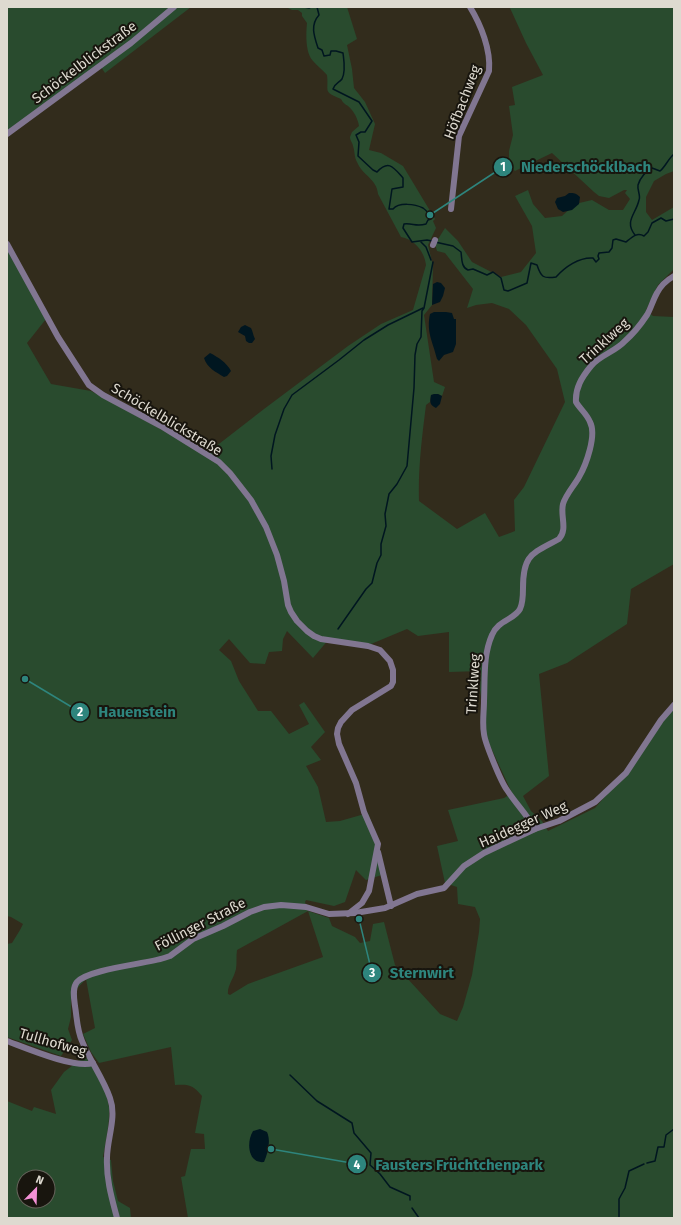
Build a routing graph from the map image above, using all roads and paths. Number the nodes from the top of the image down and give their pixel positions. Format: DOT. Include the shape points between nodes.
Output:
graph roads {
  1 [pos="174,7"];
  2 [pos="470,7"];
  3 [pos="7,134"];
  4 [pos="451,209"];
  5 [pos="7,244"];
  6 [pos="674,276"];
  7 [pos="674,704"];
  8 [pos="535,829"];
  9 [pos="377,850"];
  10 [pos="391,906"];
  11 [pos="348,914"];
  12 [pos="7,1041"];
  13 [pos="93,1064"];
  14 [pos="117,1218"];
  1 -- 3 [label="street, Schöckelblickstraße" via="131,43"];
  2 -- 4 [label="street, Höfbachweg" via="480,26 490,60 489,71 459,136"];
  5 -- 9 [label="street, Schöckelblickstraße" via="58,337 90,385 219,462 247,495 266,527 277,555 291,612 306,631 332,641 374,647 390,661 393,670 391,686 352,710 341,722 337,734 338,744 356,783 364,812 378,844"];
  6 -- 8 [label="street, Trinklweg" via="657,292 646,315 625,342 600,358 582,379 577,390 576,402 590,421 592,429 585,464 563,502 562,536 529,558 523,573 523,599 520,609 500,624 488,644 482,722 484,736 506,789"];
  7 -- 8 [label="street, Haidegger Weg" via="660,720 626,773 603,796 574,814"];
  8 -- 10 [label="street, Haidegger Weg" via="470,861 444,888 417,894"];
  9 -- 10 [label="street"];
  9 -- 11 [label="street" via="369,891 362,902"];
  10 -- 11 [label="street, Haidegger Weg"];
  11 -- 13 [label="street, Föllinger Straße" via="329,914 306,907 264,907 193,939 170,956 85,976 77,983 74,997 81,1040"];
  12 -- 13 [label="street, Tullhofweg" via="58,1058 81,1064"];
  13 -- 14 [label="street, Föllinger Straße" via="111,1100 107,1172"];
}
